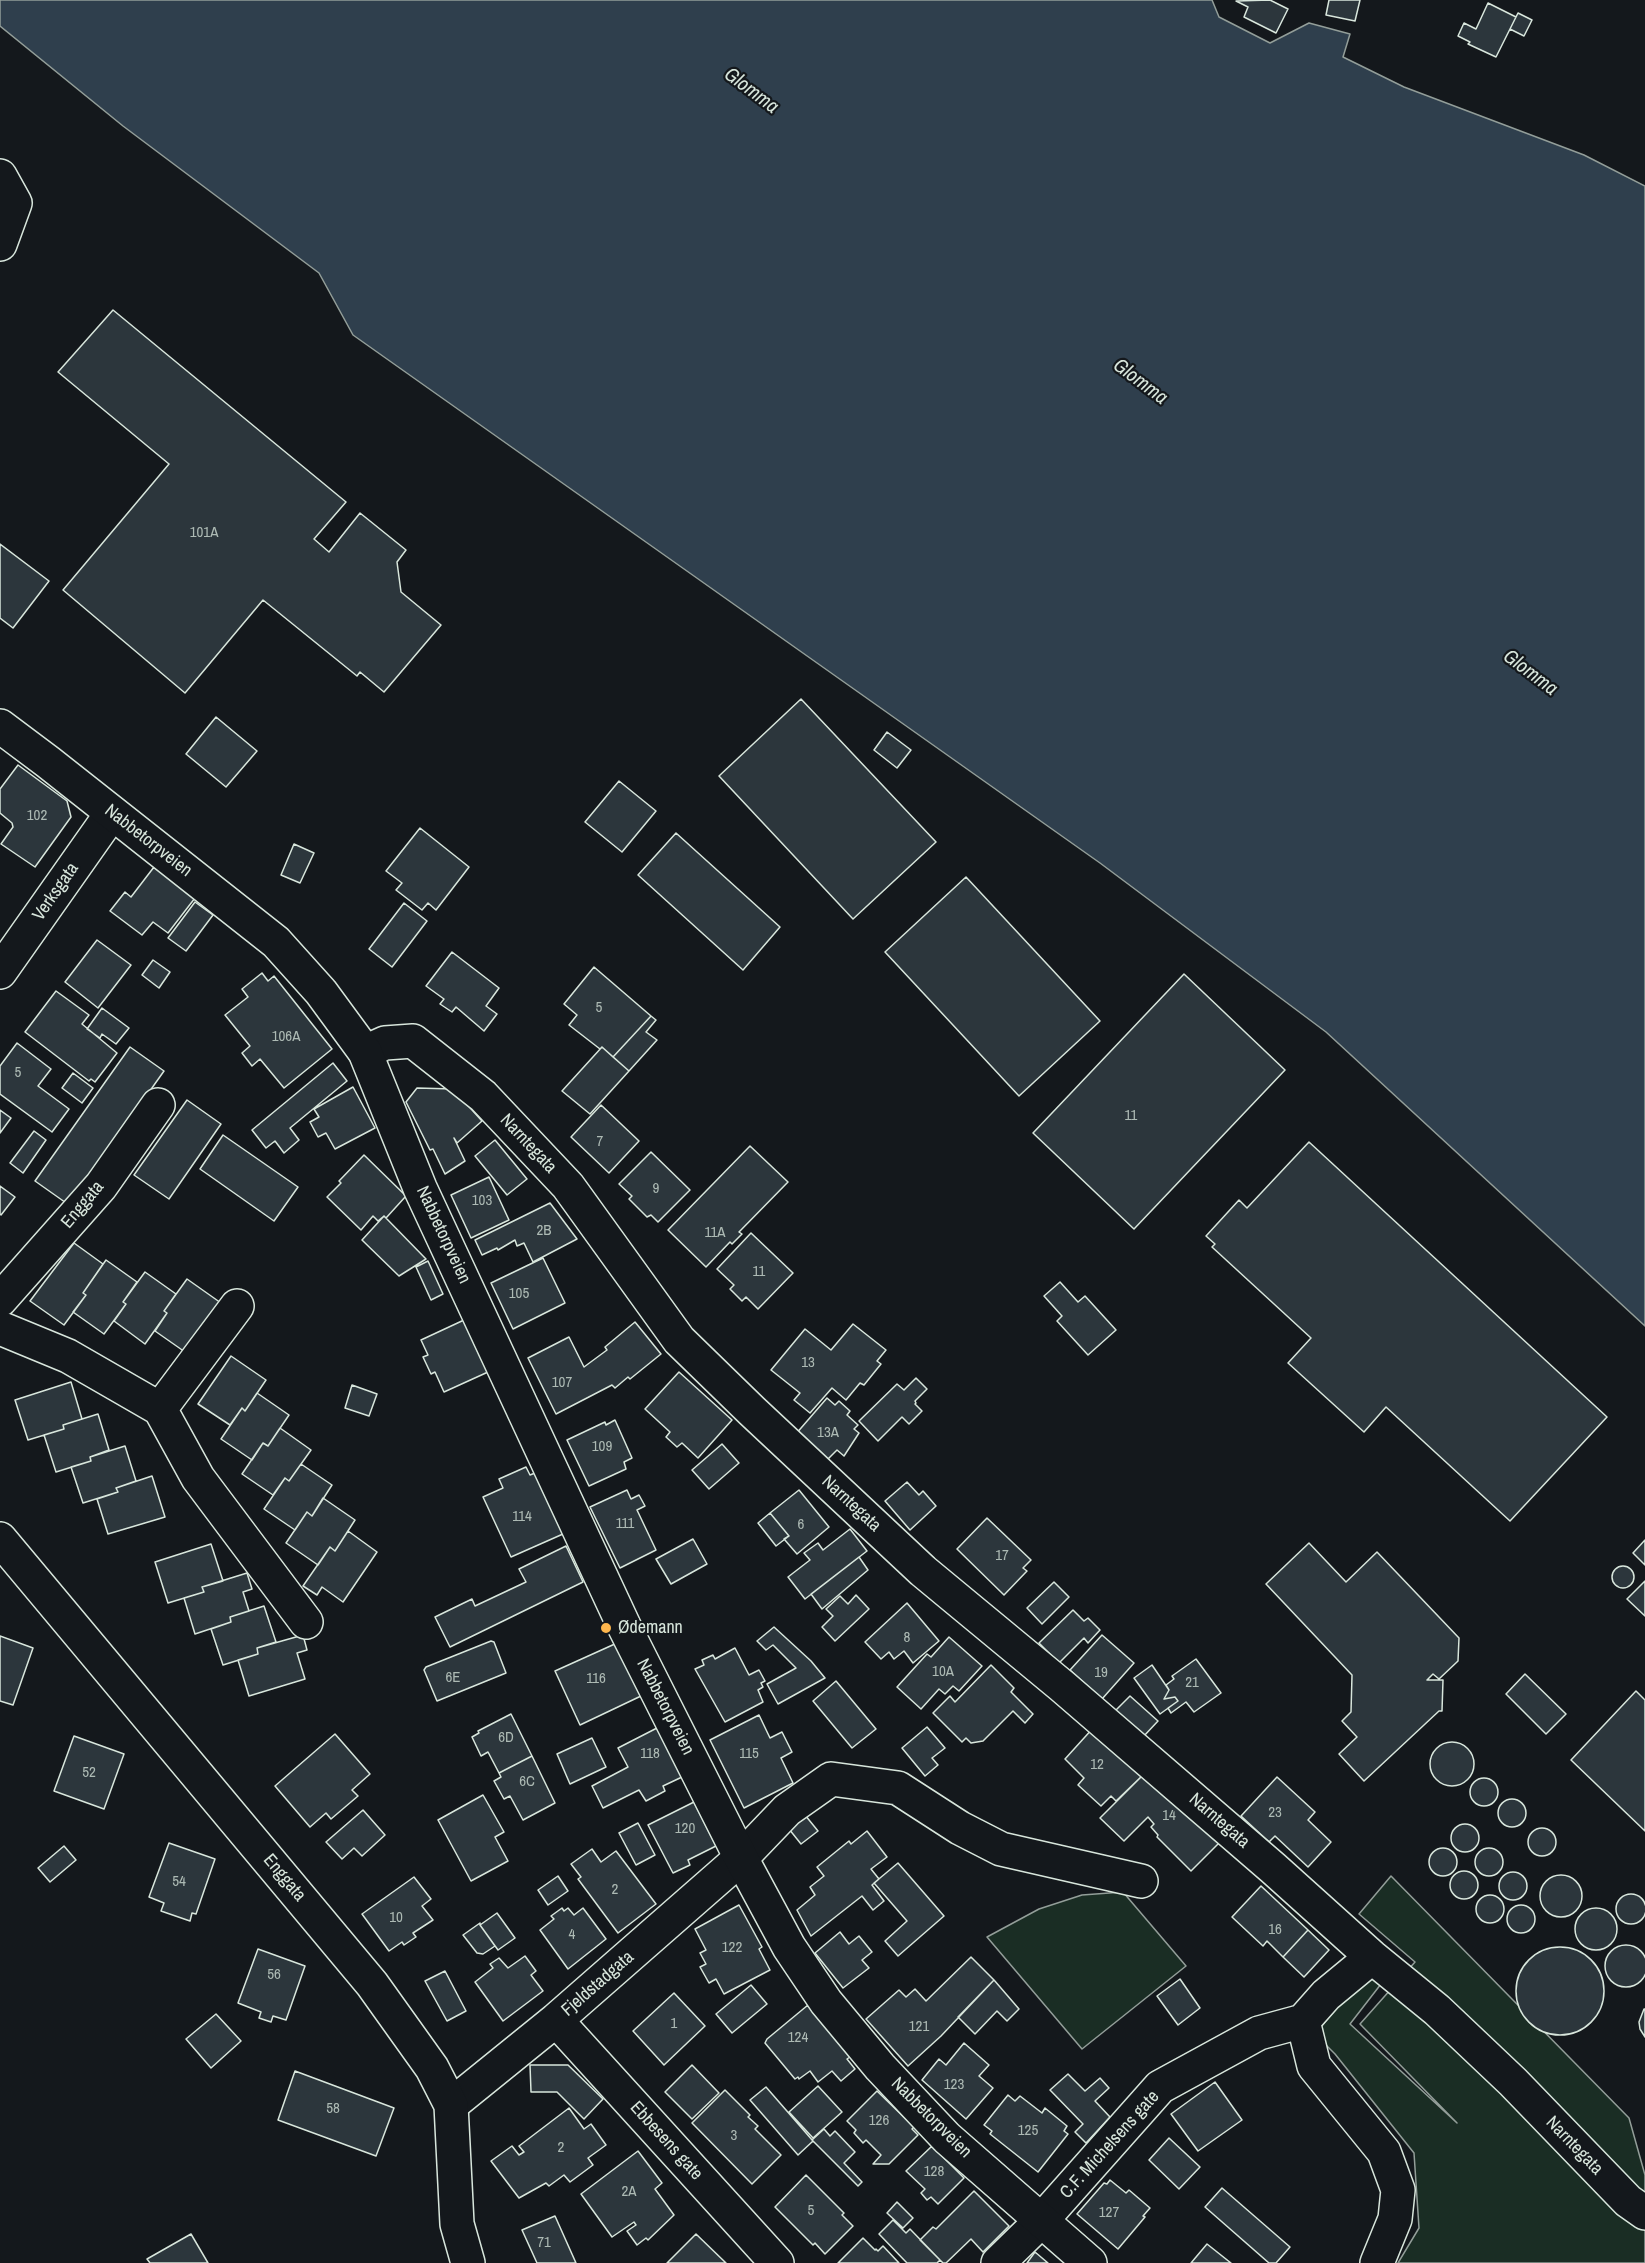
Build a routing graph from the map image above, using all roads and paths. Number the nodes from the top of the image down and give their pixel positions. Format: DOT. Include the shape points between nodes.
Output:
graph roads {
  1 [pos="0,176"];
  2 [pos="0,243"];
  3 [pos="0,726"];
  4 [pos="112,813"];
  5 [pos="0,972"];
  6 [pos="366,1052"];
  7 [pos="158,1105"];
  8 [pos="0,1300"];
  9 [pos="237,1306"];
  10 [pos="0,1328"];
  11 [pos="160,1410"];
  12 [pos="0,1539"];
  13 [pos="306,1622"];
  14 [pos="741,1858"];
  15 [pos="1141,1881"];
  16 [pos="1372,1957"];
  17 [pos="556,2020"];
  18 [pos="1303,2021"];
  19 [pos="451,2105"];
  20 [pos="1645,2213"];
  21 [pos="1041,2221"];
  22 [pos="468,2263"];
  23 [pos="777,2263"];
  24 [pos="998,2263"];
  25 [pos="1090,2263"];
  26 [pos="1377,2263"];
  1 -- 2 [label="street" via="15,202"];
  3 -- 4 [label="street, Nabbetorpveien"];
  4 -- 5 [label="street, Verksgata"];
  4 -- 6 [label="street, Nabbetorpveien" via="276,942 321,992"];
  6 -- 14 [label="street, Nabbetorpveien" via="420,1188 624,1626"];
  6 -- 16 [label="street, Narntegata" via="385,1043 413,1041 483,1096 568,1186 679,1340 752,1411 923,1571 1097,1716"];
  7 -- 8 [label="street, Enggata" via="100,1186"];
  9 -- 11 [label="street"];
  10 -- 11 [label="street" via="68,1356"];
  11 -- 13 [label="street" via="198,1478"];
  12 -- 19 [label="street, Enggata" via="372,1984 432,2068"];
  14 -- 15 [label="street" via="787,1810 831,1779 898,1788 1001,1849"];
  14 -- 17 [label="street, Fjeldstadgata"];
  14 -- 21 [label="street, Nabbetorpveien" via="789,1947 826,2002 947,2138"];
  16 -- 18 [label="street" via="1326,1995"];
  16 -- 20 [label="street, Narntegata" via="1437,2010 1628,2201"];
  17 -- 19 [label="street, Fjeldstadgata"];
  17 -- 23 [label="street, Ebbesens gate"];
  18 -- 21 [label="street, C.F. Michelsens gate" via="1259,2033 1160,2087"];
  18 -- 26 [label="street" via="1314,2067 1384,2152 1398,2190 1395,2219"];
  19 -- 22 [label="street, Enggata" via="457,2224"];
  21 -- 24 [label="street, C.F. Michelsens gate"];
  21 -- 25 [label="street, Nabbetorpveien"];
}
